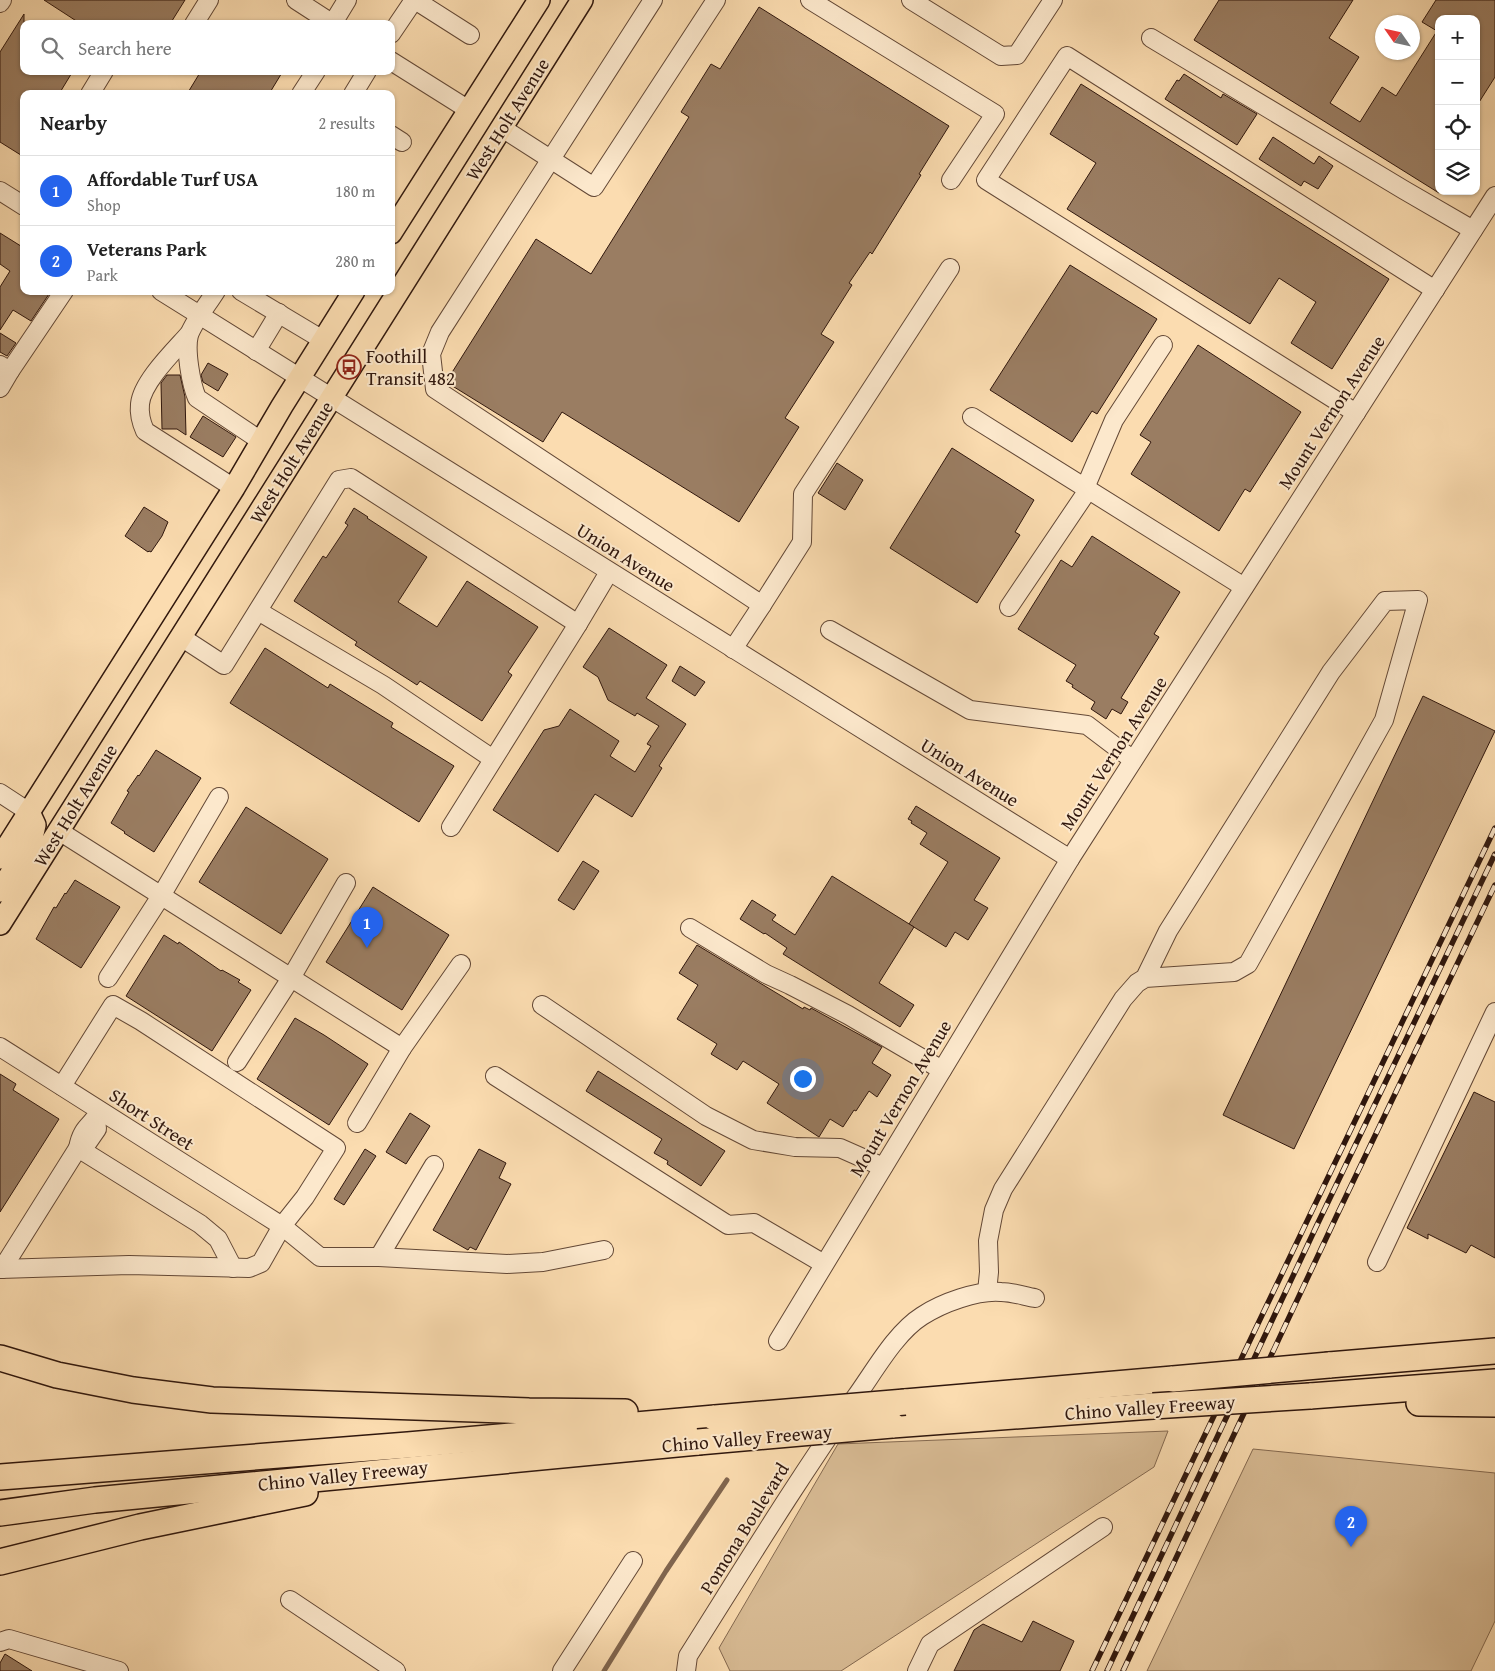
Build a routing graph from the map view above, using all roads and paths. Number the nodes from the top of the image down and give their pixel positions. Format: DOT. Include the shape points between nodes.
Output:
graph roads {
  1 [pos="2,0"];
  2 [pos="209,0"];
  3 [pos="296,0"];
  4 [pos="347,0"];
  5 [pos="414,0"];
  6 [pos="539,0"];
  7 [pos="582,0"];
  8 [pos="653,0"];
  9 [pos="716,0"];
  10 [pos="810,0"];
  11 [pos="911,0"];
  12 [pos="1053,0"];
  13 [pos="0,3"];
  14 [pos="196,20"];
  15 [pos="327,20"];
  16 [pos="335,20"];
  17 [pos="395,28"];
  18 [pos="470,34"];
  19 [pos="1152,38"];
  20 [pos="395,64"];
  21 [pos="102,75"];
  22 [pos="313,75"];
  23 [pos="364,75"];
  24 [pos="92,90"];
  25 [pos="304,90"];
  26 [pos="355,90"];
  27 [pos="469,110"];
  28 [pos="502,128"];
  29 [pos="550,159"];
  30 [pos="951,180"];
  31 [pos="0,191"];
  32 [pos="1495,196"];
  33 [pos="20,202"];
  34 [pos="395,226"];
  35 [pos="1473,230"];
  36 [pos="950,268"];
  37 [pos="1435,290"];
  38 [pos="61,295"];
  39 [pos="168,295"];
  40 [pos="213,295"];
  41 [pos="248,295"];
  42 [pos="351,295"];
  43 [pos="279,313"];
  44 [pos="200,316"];
  45 [pos="189,334"];
  46 [pos="323,340"];
  47 [pos="1163,345"];
  48 [pos="256,351"];
  49 [pos="5,368"];
  50 [pos="300,379"];
  51 [pos="0,388"];
  52 [pos="332,398"];
  53 [pos="1356,413"];
  54 [pos="972,417"];
  55 [pos="261,441"];
  56 [pos="234,488"];
  57 [pos="1086,489"];
  58 [pos="609,572"];
  59 [pos="1244,587"];
  60 [pos="762,604"];
  61 [pos="1009,607"];
  62 [pos="258,611"];
  63 [pos="578,624"];
  64 [pos="830,630"];
  65 [pos="181,637"];
  66 [pos="733,649"];
  67 [pos="493,759"];
  68 [pos="1133,760"];
  69 [pos="0,793"];
  70 [pos="219,797"];
  71 [pos="29,812"];
  72 [pos="451,827"];
  73 [pos="59,831"];
  74 [pos="0,858"];
  75 [pos="1070,859"];
  76 [pos="346,884"];
  77 [pos="0,891"];
  78 [pos="161,896"];
  79 [pos="0,924"];
  80 [pos="690,928"];
  81 [pos="461,964"];
  82 [pos="108,978"];
  83 [pos="291,978"];
  84 [pos="1145,978"];
  85 [pos="542,1005"];
  86 [pos="1495,1011"];
  87 [pos="0,1047"];
  88 [pos="402,1048"];
  89 [pos="237,1062"];
  90 [pos="942,1070"];
  91 [pos="495,1076"];
  92 [pos="62,1086"];
  93 [pos="98,1115"];
  94 [pos="357,1123"];
  95 [pos="78,1148"];
  96 [pos="434,1165"];
  97 [pos="883,1166"];
  98 [pos="282,1226"];
  99 [pos="604,1250"];
  100 [pos="379,1257"];
  101 [pos="1377,1262"];
  102 [pos="824,1264"];
  103 [pos="233,1268"];
  104 [pos="1,1269"];
  105 [pos="987,1292"];
  106 [pos="1035,1298"];
  107 [pos="778,1341"];
  108 [pos="1495,1351"];
  109 [pos="0,1358"];
  110 [pos="1495,1382"];
  111 [pos="1344,1394"];
  112 [pos="1495,1404"];
  113 [pos="682,1420"];
  114 [pos="439,1466"];
  115 [pos="0,1477"];
  116 [pos="95,1500"];
  117 [pos="0,1513"];
  118 [pos="0,1526"];
  119 [pos="1104,1527"];
  120 [pos="634,1560"];
  121 [pos="0,1562"];
  122 [pos="290,1600"];
  123 [pos="0,1642"];
  124 [pos="119,1671"];
  125 [pos="396,1671"];
  126 [pos="562,1671"];
  127 [pos="686,1671"];
  128 [pos="917,1671"];
  1 -- 13 [label="street"];
  2 -- 14 [label="street"];
  3 -- 15 [label="street"];
  4 -- 16 [label="street"];
  5 -- 17 [label="street"];
  5 -- 18 [label="street"];
  6 -- 27 [label="main road, West Holt Avenue"];
  7 -- 28 [label="main road, West Holt Avenue"];
  8 -- 29 [label="street"];
  9 -- 29 [label="street" via="594,186"];
  10 -- 30 [label="street" via="995,114"];
  11 -- 12 [label="street" via="1001,56 1017,55"];
  19 -- 35 [label="street"];
  20 -- 27 [label="street"];
  21 -- 24 [label="street"];
  22 -- 25 [label="street"];
  23 -- 26 [label="street"];
  27 -- 34 [label="main road, West Holt Avenue"];
  28 -- 29 [label="street"];
  28 -- 52 [label="main road, West Holt Avenue"];
  29 -- 60 [label="street" via="440,332 431,354 435,389"];
  31 -- 33 [label="street"];
  32 -- 35 [label="street, Mount Vernon Avenue"];
  35 -- 37 [label="street, Mount Vernon Avenue"];
  36 -- 60 [label="street" via="803,494 802,542"];
  37 -- 53 [label="street, Mount Vernon Avenue"];
  37 -- 53 [label="street" via="1067,56 986,180"];
  38 -- 49 [label="street"];
  39 -- 44 [label="street, Union Avenue"];
  40 -- 44 [label="street"];
  41 -- 43 [label="street"];
  42 -- 46 [label="main road, West Holt Avenue"];
  43 -- 46 [label="street"];
  43 -- 48 [label="street"];
  44 -- 45 [label="street"];
  44 -- 48 [label="street, Union Avenue"];
  45 -- 55 [label="street" via="187,346 197,398"];
  45 -- 56 [label="street" via="148,383 140,403 140,419 145,431"];
  46 -- 50 [label="main road, West Holt Avenue"];
  47 -- 57 [label="street" via="1114,420"];
  48 -- 50 [label="street, Union Avenue"];
  49 -- 51 [label="street"];
  50 -- 52 [label="street, Union Avenue"];
  50 -- 55 [label="main road, West Holt Avenue"];
  52 -- 58 [label="street, Union Avenue"];
  52 -- 65 [label="main road, West Holt Avenue"];
  53 -- 59 [label="street, Mount Vernon Avenue"];
  54 -- 57 [label="street"];
  55 -- 56 [label="main road, West Holt Avenue"];
  56 -- 71 [label="main road, West Holt Avenue"];
  57 -- 59 [label="street"];
  57 -- 61 [label="street"];
  58 -- 63 [label="street"];
  58 -- 66 [label="street, Union Avenue"];
  59 -- 68 [label="street, Mount Vernon Avenue"];
  60 -- 66 [label="street"];
  62 -- 63 [label="street" via="339,480 351,478"];
  62 -- 65 [label="street" via="224,665"];
  62 -- 67 [label="street" via="383,684"];
  63 -- 67 [label="street"];
  64 -- 68 [label="street" via="970,710 1087,726"];
  65 -- 73 [label="main road, West Holt Avenue"];
  66 -- 75 [label="street, Union Avenue"];
  67 -- 72 [label="street"];
  68 -- 75 [label="street, Mount Vernon Avenue"];
  69 -- 71 [label="street"];
  70 -- 78 [label="street"];
  71 -- 74 [label="main road, West Holt Avenue"];
  71 -- 77 [label="main road" via="35,825 31,842"];
  73 -- 78 [label="street"];
  73 -- 79 [label="main road, West Holt Avenue"];
  75 -- 90 [label="street, Mount Vernon Avenue"];
  76 -- 83 [label="street"];
  78 -- 82 [label="street"];
  78 -- 83 [label="street"];
  80 -- 90 [label="street" via="766,974 848,1015"];
  81 -- 88 [label="street"];
  83 -- 88 [label="street"];
  83 -- 89 [label="street"];
  84 -- 84 [label="street" via="1234,972 1248,964 1384,720 1418,600 1385,601 1331,672 1168,931"];
  84 -- 105 [label="street" via="1123,999 1003,1189 994,1210 988,1241"];
  85 -- 97 [label="street" via="706,1116 752,1140 795,1147 840,1148"];
  86 -- 101 [label="street"];
  87 -- 92 [label="street, Short Street"];
  88 -- 94 [label="street"];
  90 -- 97 [label="street, Mount Vernon Avenue"];
  91 -- 102 [label="street" via="728,1225 754,1223"];
  92 -- 93 [label="street, Short Street"];
  92 -- 98 [label="street" via="114,1005 336,1148"];
  93 -- 95 [label="street" via="80,1136"];
  93 -- 98 [label="street, Short Street"];
  95 -- 103 [label="street" via="200,1224 218,1239"];
  95 -- 104 [label="street"];
  96 -- 100 [label="street"];
  97 -- 102 [label="street, Mount Vernon Avenue"];
  98 -- 100 [label="street, Short Street" via="320,1257"];
  98 -- 103 [label="street" via="261,1263 250,1268"];
  99 -- 100 [label="street, Short Street" via="543,1262 506,1264"];
  102 -- 107 [label="street, Mount Vernon Avenue"];
  103 -- 104 [label="street"];
  105 -- 106 [label="street, Pomona Boulevard"];
  105 -- 127 [label="street, Pomona Boulevard" via="937,1307 920,1317 887,1352 807,1467 688,1656"];
  108 -- 113 [label="highway, Chino Valley Freeway, bridge"];
  109 -- 113 [label="highway" via="58,1375 133,1390 212,1400 618,1411"];
  110 -- 111 [label="highway, Chino Valley Freeway"];
  111 -- 112 [label="highway" via="1396,1402"];
  111 -- 114 [label="highway, Chino Valley Freeway, bridge" via="892,1425"];
  113 -- 115 [label="highway, Chino Valley Freeway"];
  114 -- 116 [label="highway, Chino Valley Freeway"];
  114 -- 121 [label="highway" via="140,1527"];
  116 -- 117 [label="highway, Chino Valley Freeway"];
  116 -- 118 [label="highway"];
  119 -- 128 [label="street" via="930,1644"];
  120 -- 126 [label="street"];
  122 -- 125 [label="street"];
  123 -- 124 [label="street" via="9,1639"];
}
